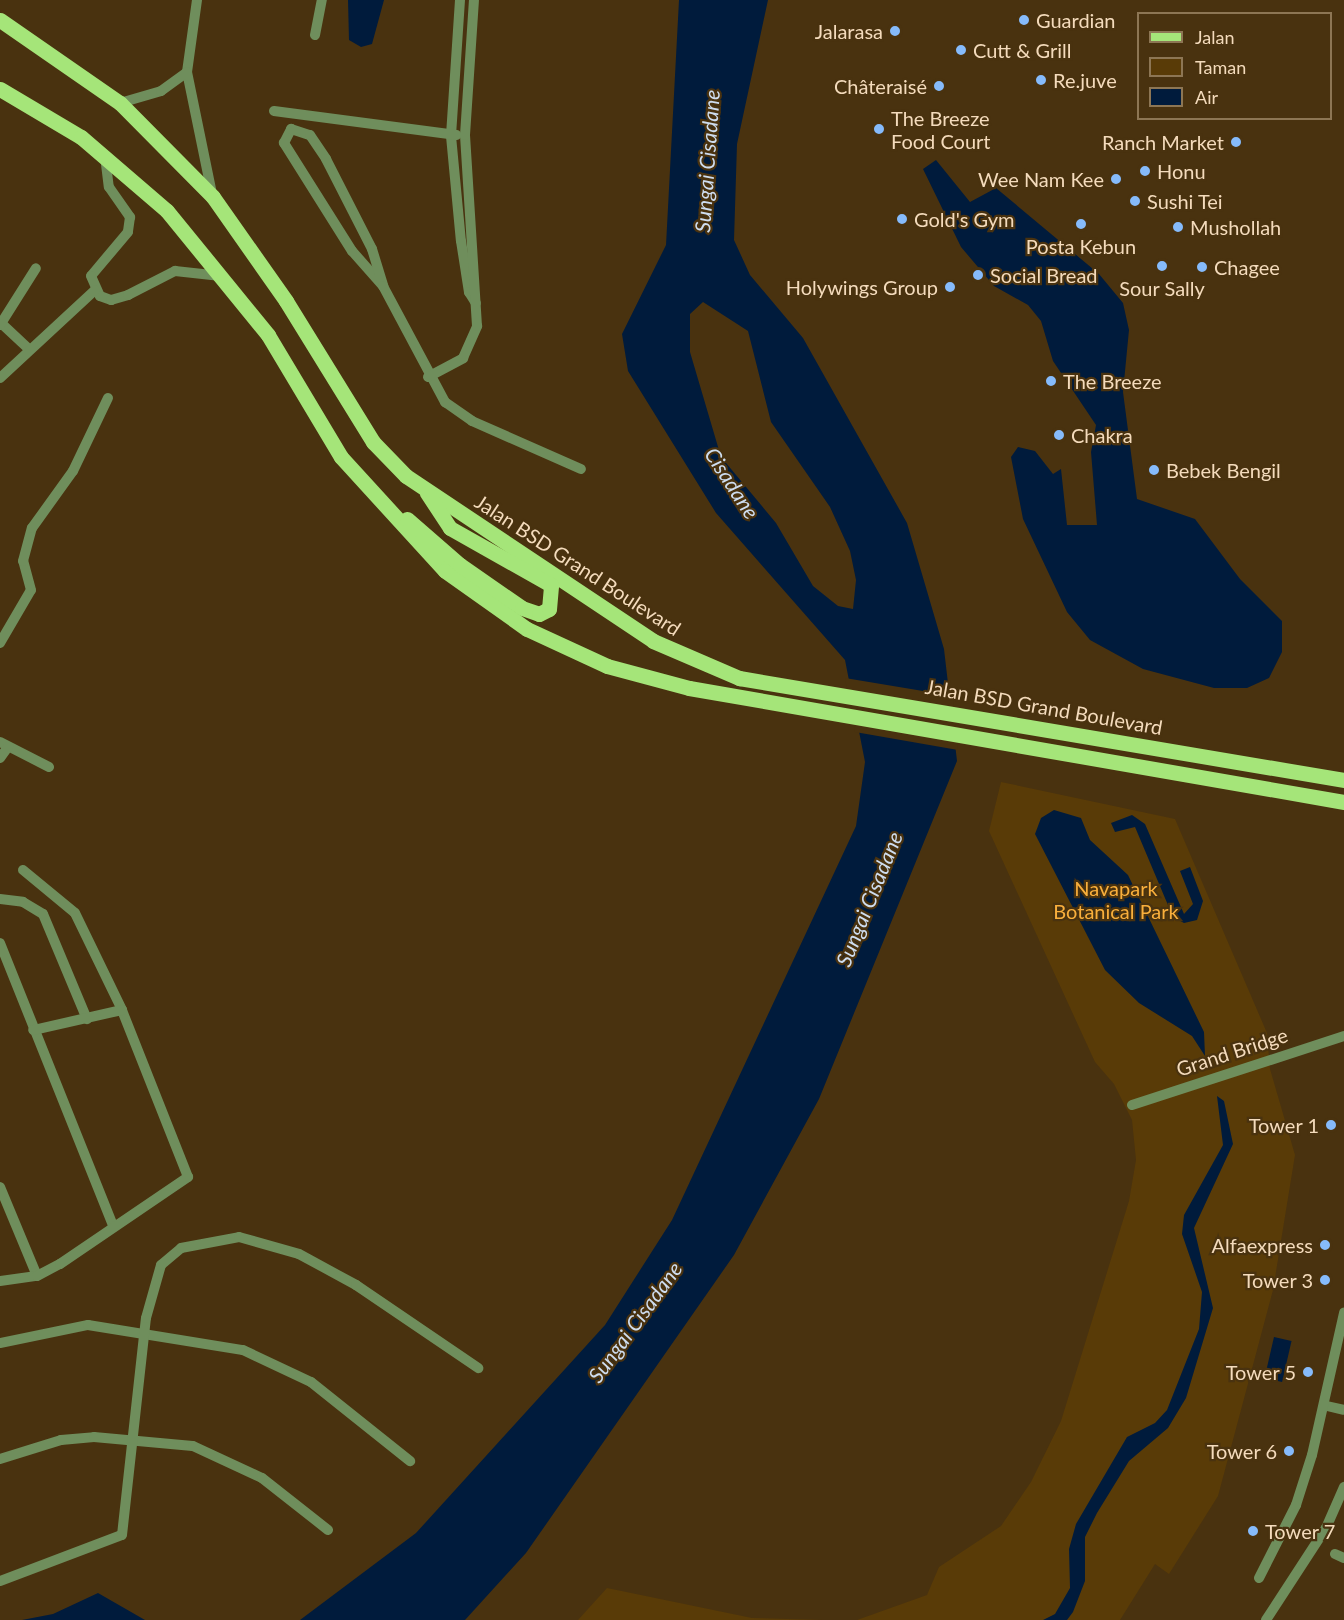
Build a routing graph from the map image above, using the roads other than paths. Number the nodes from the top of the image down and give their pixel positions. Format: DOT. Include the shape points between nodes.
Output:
graph roads {
  1 [pos="197,0"];
  2 [pos="322,0"];
  3 [pos="460,0"];
  4 [pos="474,0"];
  5 [pos="0,20"];
  6 [pos="0,31"];
  7 [pos="315,35"];
  8 [pos="56,57"];
  9 [pos="187,72"];
  10 [pos="0,81"];
  11 [pos="0,89"];
  12 [pos="22,98"];
  13 [pos="120,103"];
  14 [pos="274,111"];
  15 [pos="451,135"];
  16 [pos="465,135"];
  17 [pos="105,156"];
  18 [pos="213,197"];
  19 [pos="470,208"];
  20 [pos="457,211"];
  21 [pos="36,268"];
  22 [pos="224,277"];
  23 [pos="383,286"];
  24 [pos="95,290"];
  25 [pos="477,303"];
  26 [pos="1,325"];
  27 [pos="28,348"];
  28 [pos="428,377"];
  29 [pos="0,378"];
  30 [pos="108,398"];
  31 [pos="581,469"];
  32 [pos="367,482"];
  33 [pos="427,493"];
  34 [pos="0,643"];
  35 [pos="4,744"];
  36 [pos="0,758"];
  37 [pos="49,767"];
  38 [pos="1344,780"];
  39 [pos="1344,802"];
  40 [pos="23,870"];
  41 [pos="0,899"];
  42 [pos="0,943"];
  43 [pos="122,1010"];
  44 [pos="87,1019"];
  45 [pos="33,1030"];
  46 [pos="1344,1036"];
  47 [pos="1132,1105"];
  48 [pos="0,1187"];
  49 [pos="113,1226"];
  50 [pos="37,1276"];
  51 [pos="0,1281"];
  52 [pos="1344,1313"];
  53 [pos="145,1331"];
  54 [pos="0,1343"];
  55 [pos="478,1368"];
  56 [pos="1327,1406"];
  57 [pos="1344,1410"];
  58 [pos="132,1437"];
  59 [pos="0,1458"];
  60 [pos="410,1461"];
  61 [pos="1344,1487"];
  62 [pos="328,1530"];
  63 [pos="1259,1578"];
  64 [pos="0,1581"];
  65 [pos="1266,1620"];
  1 -- 9 [label="street"];
  2 -- 7 [label="street"];
  3 -- 15 [label="street"];
  4 -- 16 [label="street"];
  5 -- 8 [label="main road, Jalan BSD Grand Boulevard"];
  6 -- 8 [label="main road"];
  8 -- 13 [label="main road, Jalan BSD Grand Boulevard"];
  9 -- 13 [label="street" via="161,91"];
  9 -- 18 [label="street"];
  10 -- 12 [label="main road"];
  11 -- 12 [label="main road, Jalan BSD Grand Boulevard"];
  12 -- 17 [label="main road, Jalan BSD Grand Boulevard"];
  13 -- 18 [label="main road, Jalan BSD Grand Boulevard"];
  14 -- 15 [label="street"];
  15 -- 16 [label="street"];
  15 -- 20 [label="street"];
  16 -- 19 [label="street"];
  17 -- 22 [label="main road, Jalan BSD Grand Boulevard" via="167,211"];
  17 -- 24 [label="street" via="109,187 130,217 128,232 95,264 91,276"];
  18 -- 33 [label="main road, Jalan BSD Grand Boulevard" via="280,292 373,442"];
  19 -- 20 [label="street"];
  19 -- 25 [label="street"];
  20 -- 25 [label="street" via="468,287"];
  21 -- 26 [label="street"];
  22 -- 24 [label="street" via="175,272 111,300"];
  22 -- 32 [label="main road, Jalan BSD Grand Boulevard" via="280,354 334,448"];
  23 -- 23 [label="street" via="352,251 284,143 291,129 309,135 326,159 372,249"];
  23 -- 28 [label="street"];
  24 -- 27 [label="street"];
  25 -- 28 [label="street" via="477,331 468,352"];
  26 -- 27 [label="street"];
  27 -- 29 [label="street"];
  28 -- 31 [label="street" via="461,416"];
  30 -- 34 [label="street" via="73,471 32,528 22,561 31,590"];
  32 -- 33 [label="main road" via="482,582 531,613 549,609 551,585 450,528"];
  32 -- 39 [label="main road, Jalan BSD Grand Boulevard" via="445,571 536,633 638,676"];
  33 -- 38 [label="main road, Jalan BSD Grand Boulevard" via="653,642 724,674"];
  35 -- 36 [label="street"];
  35 -- 37 [label="street"];
  40 -- 43 [label="street" via="75,913"];
  41 -- 44 [label="street" via="22,902 43,914"];
  42 -- 45 [label="street"];
  43 -- 44 [label="street"];
  43 -- 49 [label="street" via="188,1177"];
  44 -- 45 [label="street"];
  45 -- 49 [label="street"];
  46 -- 47 [label="street, Grand Bridge"];
  48 -- 50 [label="street"];
  49 -- 50 [label="street" via="84,1250"];
  50 -- 51 [label="street"];
  52 -- 56 [label="street"];
  53 -- 54 [label="street" via="88,1325"];
  53 -- 55 [label="street" via="168,1255 212,1239 239,1237 324,1267"];
  53 -- 58 [label="street"];
  53 -- 60 [label="street" via="243,1350 290,1369 338,1401"];
  56 -- 57 [label="street"];
  56 -- 63 [label="street" via="1296,1505"];
  58 -- 59 [label="street" via="61,1440"];
  58 -- 62 [label="street" via="193,1446 224,1458 262,1478"];
  58 -- 64 [label="street" via="122,1535"];
  61 -- 65 [label="street" via="1326,1528"];
}
